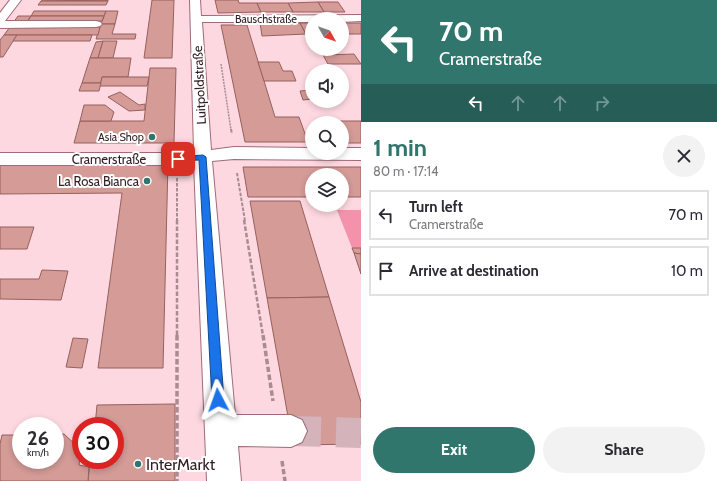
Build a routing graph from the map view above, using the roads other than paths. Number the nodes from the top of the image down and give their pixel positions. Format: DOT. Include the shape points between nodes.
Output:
graph roads {
  1 [pos="16,0"];
  2 [pos="195,0"];
  3 [pos="361,18"];
  4 [pos="196,19"];
  5 [pos="0,20"];
  6 [pos="96,24"];
  7 [pos="0,25"];
  8 [pos="361,154"];
  9 [pos="203,157"];
  10 [pos="0,159"];
  11 [pos="220,430"];
  12 [pos="284,431"];
  13 [pos="224,481"];
  1 -- 5 [label="street"];
  2 -- 4 [label="street, Luitpoldstraße"];
  3 -- 4 [label="street, Bauschstraße"];
  4 -- 9 [label="street, Luitpoldstraße"];
  6 -- 7 [label="street"];
  8 -- 9 [label="street, Cramerstraße" via="234,154"];
  9 -- 10 [label="street, Cramerstraße"];
  9 -- 11 [label="street, Luitpoldstraße"];
  11 -- 12 [label="street"];
  11 -- 13 [label="street, Luitpoldstraße"];
}
